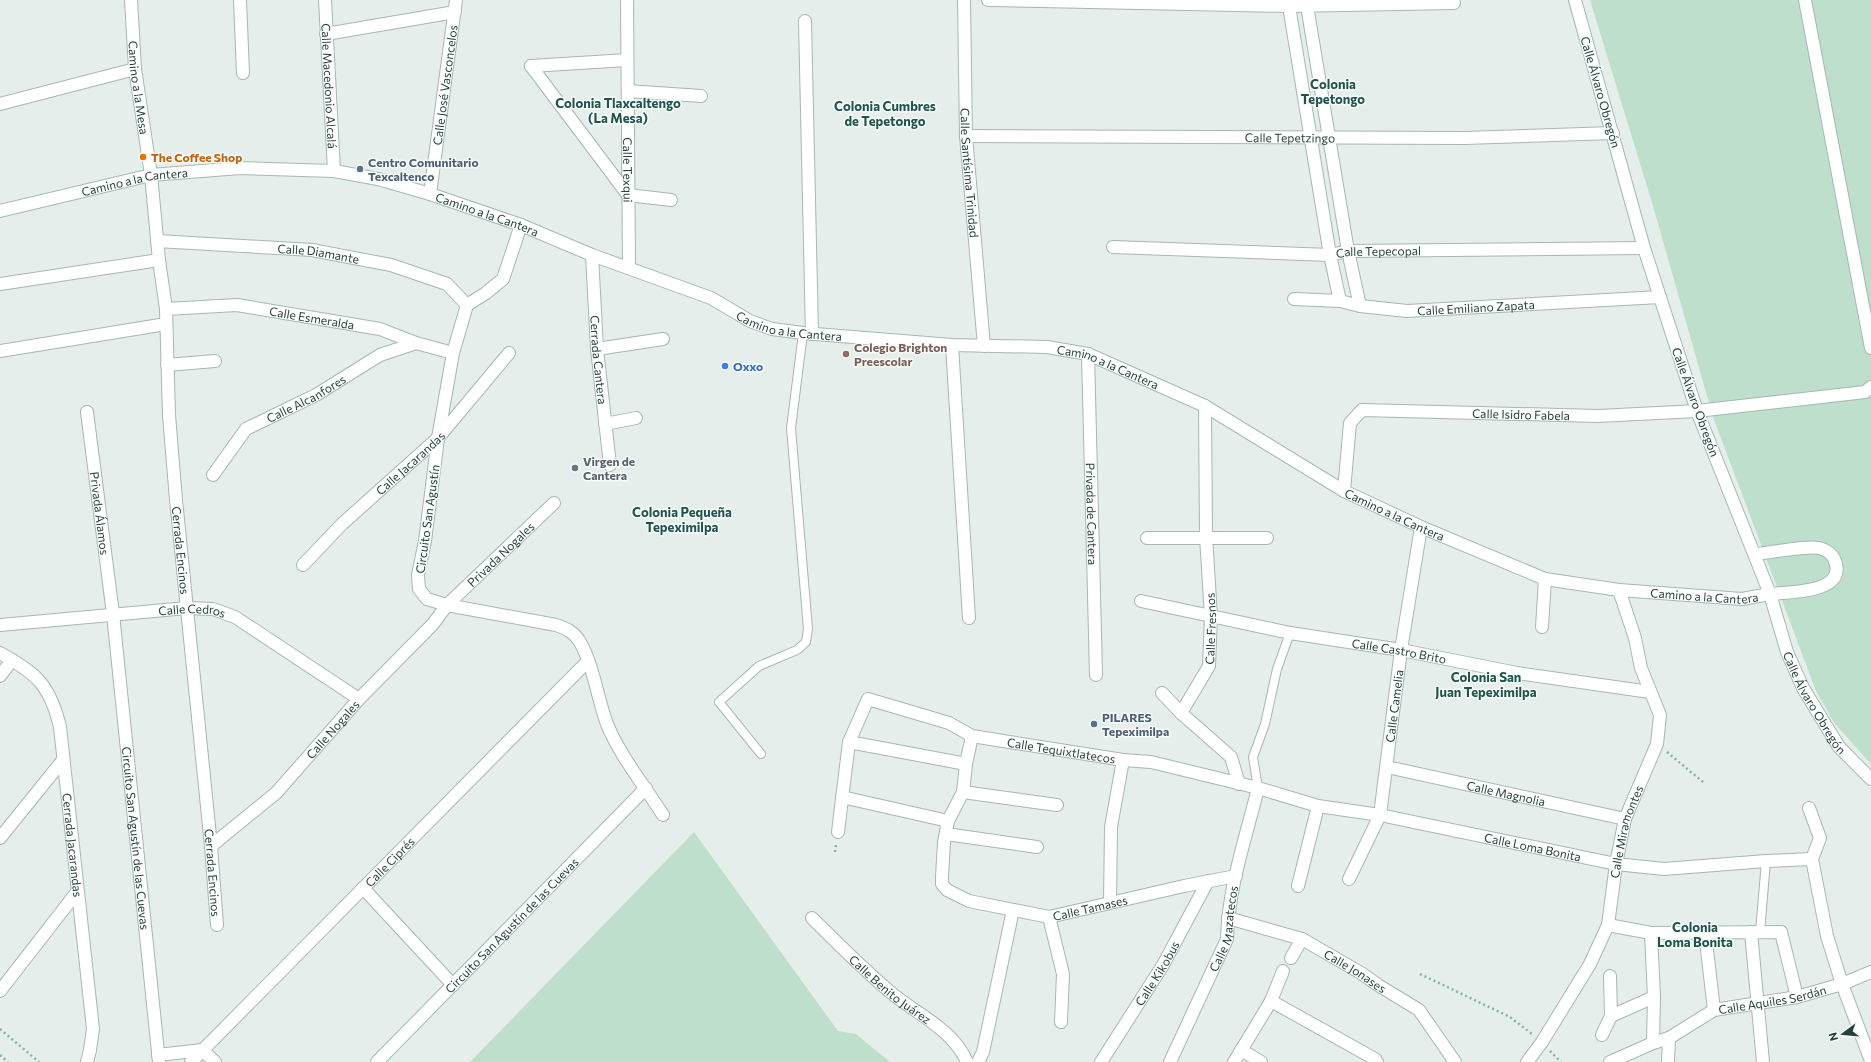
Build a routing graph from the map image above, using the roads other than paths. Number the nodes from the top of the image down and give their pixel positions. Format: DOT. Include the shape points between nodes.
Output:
graph roads {
  1 [pos="131,0"];
  2 [pos="240,0"];
  3 [pos="325,0"];
  4 [pos="627,0"];
  5 [pos="964,0"];
  6 [pos="988,0"];
  7 [pos="1575,0"];
  8 [pos="1806,0"];
  9 [pos="1042,1"];
  10 [pos="1288,3"];
  11 [pos="1306,3"];
  12 [pos="1454,3"];
  13 [pos="456,6"];
  14 [pos="806,21"];
  15 [pos="326,34"];
  16 [pos="627,60"];
  17 [pos="135,69"];
  18 [pos="243,74"];
  19 [pos="628,91"];
  20 [pos="702,96"];
  21 [pos="0,104"];
  22 [pos="1613,133"];
  23 [pos="966,136"];
  24 [pos="1330,138"];
  25 [pos="1311,139"];
  26 [pos="334,171"];
  27 [pos="151,175"];
  28 [pos="430,194"];
  29 [pos="628,195"];
  30 [pos="671,200"];
  31 [pos="0,211"];
  32 [pos="521,225"];
  33 [pos="157,241"];
  34 [pos="1113,247"];
  35 [pos="1644,248"];
  36 [pos="1348,251"];
  37 [pos="592,255"];
  38 [pos="1330,255"];
  39 [pos="159,260"];
  40 [pos="629,268"];
  41 [pos="0,284"];
  42 [pos="1660,297"];
  43 [pos="1294,299"];
  44 [pos="1340,301"];
  45 [pos="467,305"];
  46 [pos="1360,306"];
  47 [pos="166,309"];
  48 [pos="166,324"];
  49 [pos="808,334"];
  50 [pos="664,340"];
  51 [pos="1871,340"];
  52 [pos="416,343"];
  53 [pos="952,345"];
  54 [pos="984,346"];
  55 [pos="597,349"];
  56 [pos="0,351"];
  57 [pos="453,353"];
  58 [pos="509,353"];
  59 [pos="1088,354"];
  60 [pos="215,361"];
  61 [pos="167,365"];
  62 [pos="1871,387"];
  63 [pos="1205,406"];
  64 [pos="1697,411"];
  65 [pos="87,412"];
  66 [pos="636,418"];
  67 [pos="606,424"];
  68 [pos="438,438"];
  69 [pos="610,465"];
  70 [pos="213,476"];
  71 [pos="1344,491"];
  72 [pos="554,503"];
  73 [pos="1421,527"];
  74 [pos="1206,537"];
  75 [pos="1147,538"];
  76 [pos="1267,538"];
  77 [pos="1756,554"];
  78 [pos="303,565"];
  79 [pos="1545,579"];
  80 [pos="1619,590"];
  81 [pos="1770,594"];
  82 [pos="1141,601"];
  83 [pos="447,605"];
  84 [pos="187,608"];
  85 [pos="113,614"];
  86 [pos="1210,616"];
  87 [pos="969,618"];
  88 [pos="0,625"];
  89 [pos="1542,627"];
  90 [pos="1290,633"];
  91 [pos="1401,650"];
  92 [pos="0,653"];
  93 [pos="12,660"];
  94 [pos="588,661"];
  95 [pos="1096,675"];
  96 [pos="0,676"];
  97 [pos="1650,692"];
  98 [pos="1162,693"];
  99 [pos="359,699"];
  100 [pos="1181,713"];
  101 [pos="972,736"];
  102 [pos="849,742"];
  103 [pos="761,754"];
  104 [pos="63,760"];
  105 [pos="1123,760"];
  106 [pos="966,764"];
  107 [pos="1387,767"];
  108 [pos="1871,779"];
  109 [pos="1239,784"];
  110 [pos="646,788"];
  111 [pos="1258,788"];
  112 [pos="963,792"];
  113 [pos="842,797"];
  114 [pos="1057,806"];
  115 [pos="1318,806"];
  116 [pos="1809,808"];
  117 [pos="664,815"];
  118 [pos="1380,815"];
  119 [pos="1625,819"];
  120 [pos="948,821"];
  121 [pos="838,832"];
  122 [pos="946,834"];
  123 [pos="0,838"];
  124 [pos="211,846"];
  125 [pos="1037,847"];
  126 [pos="1812,859"];
  127 [pos="1766,861"];
  128 [pos="1616,864"];
  129 [pos="1236,876"];
  130 [pos="1349,879"];
  131 [pos="1208,881"];
  132 [pos="1298,886"];
  133 [pos="363,888"];
  134 [pos="77,892"];
  135 [pos="1110,902"];
  136 [pos="1014,910"];
  137 [pos="1049,917"];
  138 [pos="812,918"];
  139 [pos="1228,918"];
  140 [pos="217,925"];
  141 [pos="1608,925"];
  142 [pos="1651,932"];
  143 [pos="1755,932"];
  144 [pos="1705,933"];
  145 [pos="1302,939"];
  146 [pos="1291,958"];
  147 [pos="1283,971"];
  148 [pos="1871,972"];
  149 [pos="1610,976"];
  150 [pos="1842,984"];
  151 [pos="453,985"];
  152 [pos="0,991"];
  153 [pos="1654,997"];
  154 [pos="1797,997"];
  155 [pos="1270,1001"];
  156 [pos="1757,1002"];
  157 [pos="1714,1010"];
  158 [pos="1611,1016"];
  159 [pos="1061,1022"];
  160 [pos="1602,1036"];
  161 [pos="1670,1038"];
  162 [pos="1653,1043"];
  163 [pos="202,1050"];
  164 [pos="1241,1050"];
  165 [pos="158,1059"];
  166 [pos="1871,1061"];
  167 [pos="86,1062"];
  168 [pos="191,1062"];
  169 [pos="215,1062"];
  170 [pos="377,1062"];
  171 [pos="967,1062"];
  172 [pos="978,1062"];
  173 [pos="1101,1062"];
  174 [pos="1170,1062"];
  175 [pos="1234,1062"];
  176 [pos="1261,1062"];
  177 [pos="1377,1062"];
  178 [pos="1455,1062"];
  179 [pos="1527,1062"];
  180 [pos="1610,1062"];
  181 [pos="1668,1062"];
  182 [pos="1763,1062"];
  1 -- 17 [label="street, Camino a la Mesa"];
  2 -- 18 [label="street"];
  3 -- 15 [label="street, Calle Macedonio Alcalá"];
  4 -- 16 [label="street, Calle Texqui"];
  5 -- 23 [label="street, Calle Santísima Trinidad"];
  6 -- 9 [label="street"];
  7 -- 22 [label="street, Calle Álvaro Obregón"];
  8 -- 51 [label="street"];
  9 -- 10 [label="street"];
  10 -- 11 [label="street"];
  10 -- 25 [label="street"];
  11 -- 12 [label="street"];
  11 -- 24 [label="street"];
  13 -- 15 [label="street"];
  13 -- 28 [label="street, Calle José Vasconcelos"];
  14 -- 49 [label="street"];
  15 -- 26 [label="street, Calle Macedonio Alcalá"];
  16 -- 19 [label="street, Calle Texqui"];
  16 -- 29 [label="street" via="530,66"];
  17 -- 21 [label="street"];
  17 -- 27 [label="street, Camino a la Mesa"];
  19 -- 20 [label="street"];
  19 -- 29 [label="street, Calle Texqui"];
  22 -- 24 [label="street, Calle Tepetzingo" via="1464,138"];
  22 -- 35 [label="street, Calle Álvaro Obregón"];
  23 -- 25 [label="street, Calle Tepetzingo"];
  23 -- 54 [label="street, Calle Santísima Trinidad"];
  24 -- 25 [label="street, Calle Tepetzingo"];
  24 -- 36 [label="street"];
  25 -- 38 [label="street"];
  26 -- 27 [label="street, Camino a la Cantera" via="240,168"];
  26 -- 28 [label="street, Camino a la Cantera" via="378,179"];
  27 -- 31 [label="street, Camino a la Cantera"];
  27 -- 33 [label="street, Cerrada Encinos"];
  28 -- 32 [label="street, Camino a la Cantera"];
  29 -- 30 [label="street"];
  29 -- 40 [label="street, Calle Texqui"];
  32 -- 37 [label="street, Camino a la Cantera"];
  32 -- 45 [label="street" via="503,279"];
  33 -- 39 [label="street, Cerrada Encinos"];
  33 -- 45 [label="street, Calle Diamante" via="312,250 391,265 447,284"];
  34 -- 38 [label="street, Calle Tepecopal"];
  35 -- 36 [label="street, Calle Tepecopal"];
  35 -- 42 [label="street, Calle Álvaro Obregón"];
  36 -- 38 [label="street, Calle Tepecopal"];
  36 -- 46 [label="street"];
  37 -- 40 [label="street, Camino a la Cantera"];
  37 -- 55 [label="street, Cerrada Cantera"];
  38 -- 44 [label="street"];
  39 -- 41 [label="street"];
  39 -- 47 [label="street, Cerrada Encinos"];
  40 -- 49 [label="street, Camino a la Cantera" via="711,298 750,321 772,329"];
  42 -- 46 [label="street, Calle Emiliano Zapata" via="1407,311"];
  42 -- 64 [label="street, Calle Álvaro Obregón"];
  43 -- 44 [label="street, Calle Emiliano Zapata"];
  44 -- 46 [label="street, Calle Emiliano Zapata"];
  45 -- 57 [label="street, Circuito San Agustín"];
  47 -- 48 [label="street, Cerrada Encinos"];
  47 -- 52 [label="street, Calle Esmeralda" via="237,306 380,329"];
  48 -- 56 [label="street"];
  48 -- 61 [label="street, Cerrada Encinos"];
  49 -- 53 [label="street, Camino a la Cantera"];
  49 -- 103 [label="lane" via="799,360 790,428 808,629 806,642 797,650 759,666 719,702"];
  50 -- 55 [label="street"];
  52 -- 57 [label="street, Calle Esmeralda"];
  52 -- 70 [label="street, Calle Alcanfores" via="380,355 316,395 246,429"];
  53 -- 54 [label="street, Camino a la Cantera"];
  53 -- 87 [label="street"];
  54 -- 59 [label="street, Camino a la Cantera" via="1047,347"];
  55 -- 67 [label="street, Cerrada Cantera"];
  57 -- 68 [label="street, Circuito San Agustín"];
  58 -- 68 [label="street, Calle Jacarandas"];
  59 -- 63 [label="street, Camino a la Cantera"];
  59 -- 95 [label="street, Privada de Cantera"];
  60 -- 61 [label="street"];
  61 -- 84 [label="street, Cerrada Encinos" via="176,500"];
  62 -- 64 [label="street, Calle Isidro Fabela" via="1865,392"];
  63 -- 71 [label="street, Camino a la Cantera"];
  63 -- 74 [label="street, Calle Fresnos"];
  64 -- 71 [label="street, Calle Isidro Fabela" via="1598,416 1362,410 1350,422"];
  64 -- 77 [label="street, Calle Álvaro Obregón"];
  65 -- 85 [label="street, Privada Álamos"];
  66 -- 67 [label="street"];
  67 -- 69 [label="street, Cerrada Cantera"];
  68 -- 78 [label="street, Calle Jacarandas" via="342,524"];
  68 -- 83 [label="street, Circuito San Agustín" via="418,576 419,589 427,599"];
  71 -- 73 [label="street, Camino a la Cantera"];
  72 -- 83 [label="street, Privada Nogales"];
  73 -- 79 [label="street, Camino a la Cantera"];
  73 -- 91 [label="street, Calle Camelia"];
  74 -- 75 [label="street"];
  74 -- 76 [label="street"];
  74 -- 86 [label="street, Calle Fresnos"];
  77 -- 81 [label="street, Calle Álvaro Obregón"];
  77 -- 81 [label="street, Camino a la Cantera" via="1818,547 1829,552 1835,560 1836,576 1828,585"];
  79 -- 80 [label="street, Camino a la Cantera"];
  79 -- 89 [label="street"];
  80 -- 81 [label="street, Camino a la Cantera" via="1742,599"];
  80 -- 97 [label="street, Calle Miramontes"];
  81 -- 108 [label="street, Calle Álvaro Obregón" via="1787,652 1803,688 1839,747"];
  82 -- 86 [label="street, Calle Castro Brito"];
  83 -- 94 [label="street, Circuito San Agustín" via="571,630 580,642"];
  83 -- 99 [label="street, Calle Nogales" via="433,624"];
  84 -- 85 [label="street, Calle Cedros"];
  84 -- 99 [label="street, Calle Cedros" via="213,609 235,617"];
  84 -- 124 [label="street, Cerrada Encinos"];
  85 -- 88 [label="street, Calle Cedros"];
  85 -- 165 [label="street, Circuito San Agustín de las Cuevas"];
  86 -- 90 [label="street, Calle Castro Brito"];
  86 -- 100 [label="street, Calle Fresnos" via="1209,666"];
  90 -- 91 [label="street, Calle Castro Brito"];
  90 -- 111 [label="lane" via="1277,669 1265,724 1253,757"];
  91 -- 97 [label="street, Calle Castro Brito" via="1517,674"];
  91 -- 107 [label="street, Calle Camelia"];
  92 -- 93 [label="street, Cerrada Jacarandas"];
  93 -- 96 [label="street"];
  93 -- 104 [label="street, Cerrada Jacarandas" via="32,672 47,690 60,727"];
  94 -- 110 [label="street, Circuito San Agustín" via="607,724"];
  94 -- 133 [label="street, Calle Ciprés"];
  97 -- 119 [label="street, Calle Miramontes" via="1660,715 1657,744"];
  98 -- 100 [label="street"];
  99 -- 124 [label="street, Calle Nogales" via="276,793"];
  100 -- 109 [label="street" via="1231,757"];
  101 -- 102 [label="street, Calle Tequixtlatecos" via="949,723 868,699"];
  101 -- 105 [label="street, Calle Tequixtlatecos"];
  101 -- 106 [label="street"];
  102 -- 106 [label="street"];
  102 -- 113 [label="street"];
  104 -- 123 [label="street"];
  104 -- 134 [label="street, Cerrada Jacarandas"];
  105 -- 109 [label="street, Calle Tequixtlatecos" via="1151,762"];
  105 -- 135 [label="street" via="1111,827"];
  106 -- 112 [label="street"];
  107 -- 118 [label="street, Calle Camelia"];
  107 -- 119 [label="street, Calle Magnolia"];
  109 -- 111 [label="street, Calle Tequixtlatecos"];
  110 -- 117 [label="street, Circuito San Agustín"];
  110 -- 151 [label="street, Circuito San Agustín de las Cuevas"];
  111 -- 115 [label="street, Calle Loma Bonita"];
  111 -- 129 [label="street, Calle Mazatecos"];
  112 -- 114 [label="street"];
  112 -- 120 [label="street"];
  113 -- 120 [label="street"];
  113 -- 121 [label="street"];
  115 -- 118 [label="street, Calle Loma Bonita"];
  115 -- 132 [label="street"];
  116 -- 126 [label="street" via="1820,838"];
  118 -- 128 [label="street, Calle Loma Bonita"];
  118 -- 130 [label="street, Calle Camelia"];
  119 -- 128 [label="street, Calle Miramontes"];
  120 -- 122 [label="street"];
  122 -- 125 [label="street"];
  122 -- 136 [label="street, Calle Tamases" via="942,884 947,890 969,901"];
  124 -- 140 [label="street, Cerrada Encinos"];
  126 -- 127 [label="street, Calle Loma Bonita"];
  126 -- 150 [label="street" via="1827,936"];
  127 -- 128 [label="street, Calle Loma Bonita" via="1664,869"];
  127 -- 143 [label="lane"];
  128 -- 141 [label="street, Calle Miramontes"];
  129 -- 131 [label="street, Calle Tamases"];
  129 -- 139 [label="street, Calle Mazatecos"];
  131 -- 135 [label="street, Calle Tamases"];
  131 -- 173 [label="street, Calle Kikobus" via="1163,966"];
  133 -- 151 [label="street"];
  133 -- 163 [label="street, Calle Ciprés"];
  134 -- 152 [label="street"];
  134 -- 167 [label="street, Cerrada Jacarandas" via="92,1029"];
  135 -- 137 [label="street, Calle Tamases"];
  136 -- 137 [label="street, Calle Tamases"];
  136 -- 172 [label="street" via="983,1052"];
  137 -- 159 [label="street" via="1062,974"];
  138 -- 171 [label="street, Calle Benito Juárez" via="850,957 891,993 948,1034 964,1053"];
  139 -- 145 [label="street, Calle Jonases"];
  139 -- 174 [label="street, Calle Mazatecos" via="1227,939"];
  141 -- 142 [label="street"];
  141 -- 179 [label="street, Calle Miramontes" via="1590,964"];
  142 -- 144 [label="street"];
  142 -- 153 [label="street"];
  143 -- 144 [label="street"];
  143 -- 154 [label="street" via="1781,932"];
  143 -- 156 [label="street"];
  144 -- 157 [label="street"];
  145 -- 146 [label="street"];
  145 -- 178 [label="street, Calle Jonases" via="1419,1010"];
  147 -- 155 [label="street"];
  148 -- 150 [label="street, Calle Aquiles Serdán"];
  149 -- 158 [label="street"];
  150 -- 154 [label="street, Calle Aquiles Serdán"];
  150 -- 166 [label="street"];
  151 -- 170 [label="street, Circuito San Agustín de las Cuevas"];
  153 -- 158 [label="street"];
  153 -- 162 [label="street"];
  154 -- 156 [label="street, Calle Aquiles Serdán"];
  155 -- 164 [label="street"];
  155 -- 177 [label="street"];
  156 -- 157 [label="street, Calle Aquiles Serdán"];
  156 -- 182 [label="street"];
  157 -- 161 [label="street, Calle Aquiles Serdán"];
  158 -- 160 [label="street"];
  161 -- 162 [label="street, Calle Aquiles Serdán"];
  161 -- 181 [label="street"];
  162 -- 180 [label="street, Calle Aquiles Serdán"];
  163 -- 165 [label="street"];
  163 -- 168 [label="street, Calle Ciprés"];
  163 -- 169 [label="street"];
  164 -- 175 [label="street"];
  164 -- 176 [label="street"];
}
